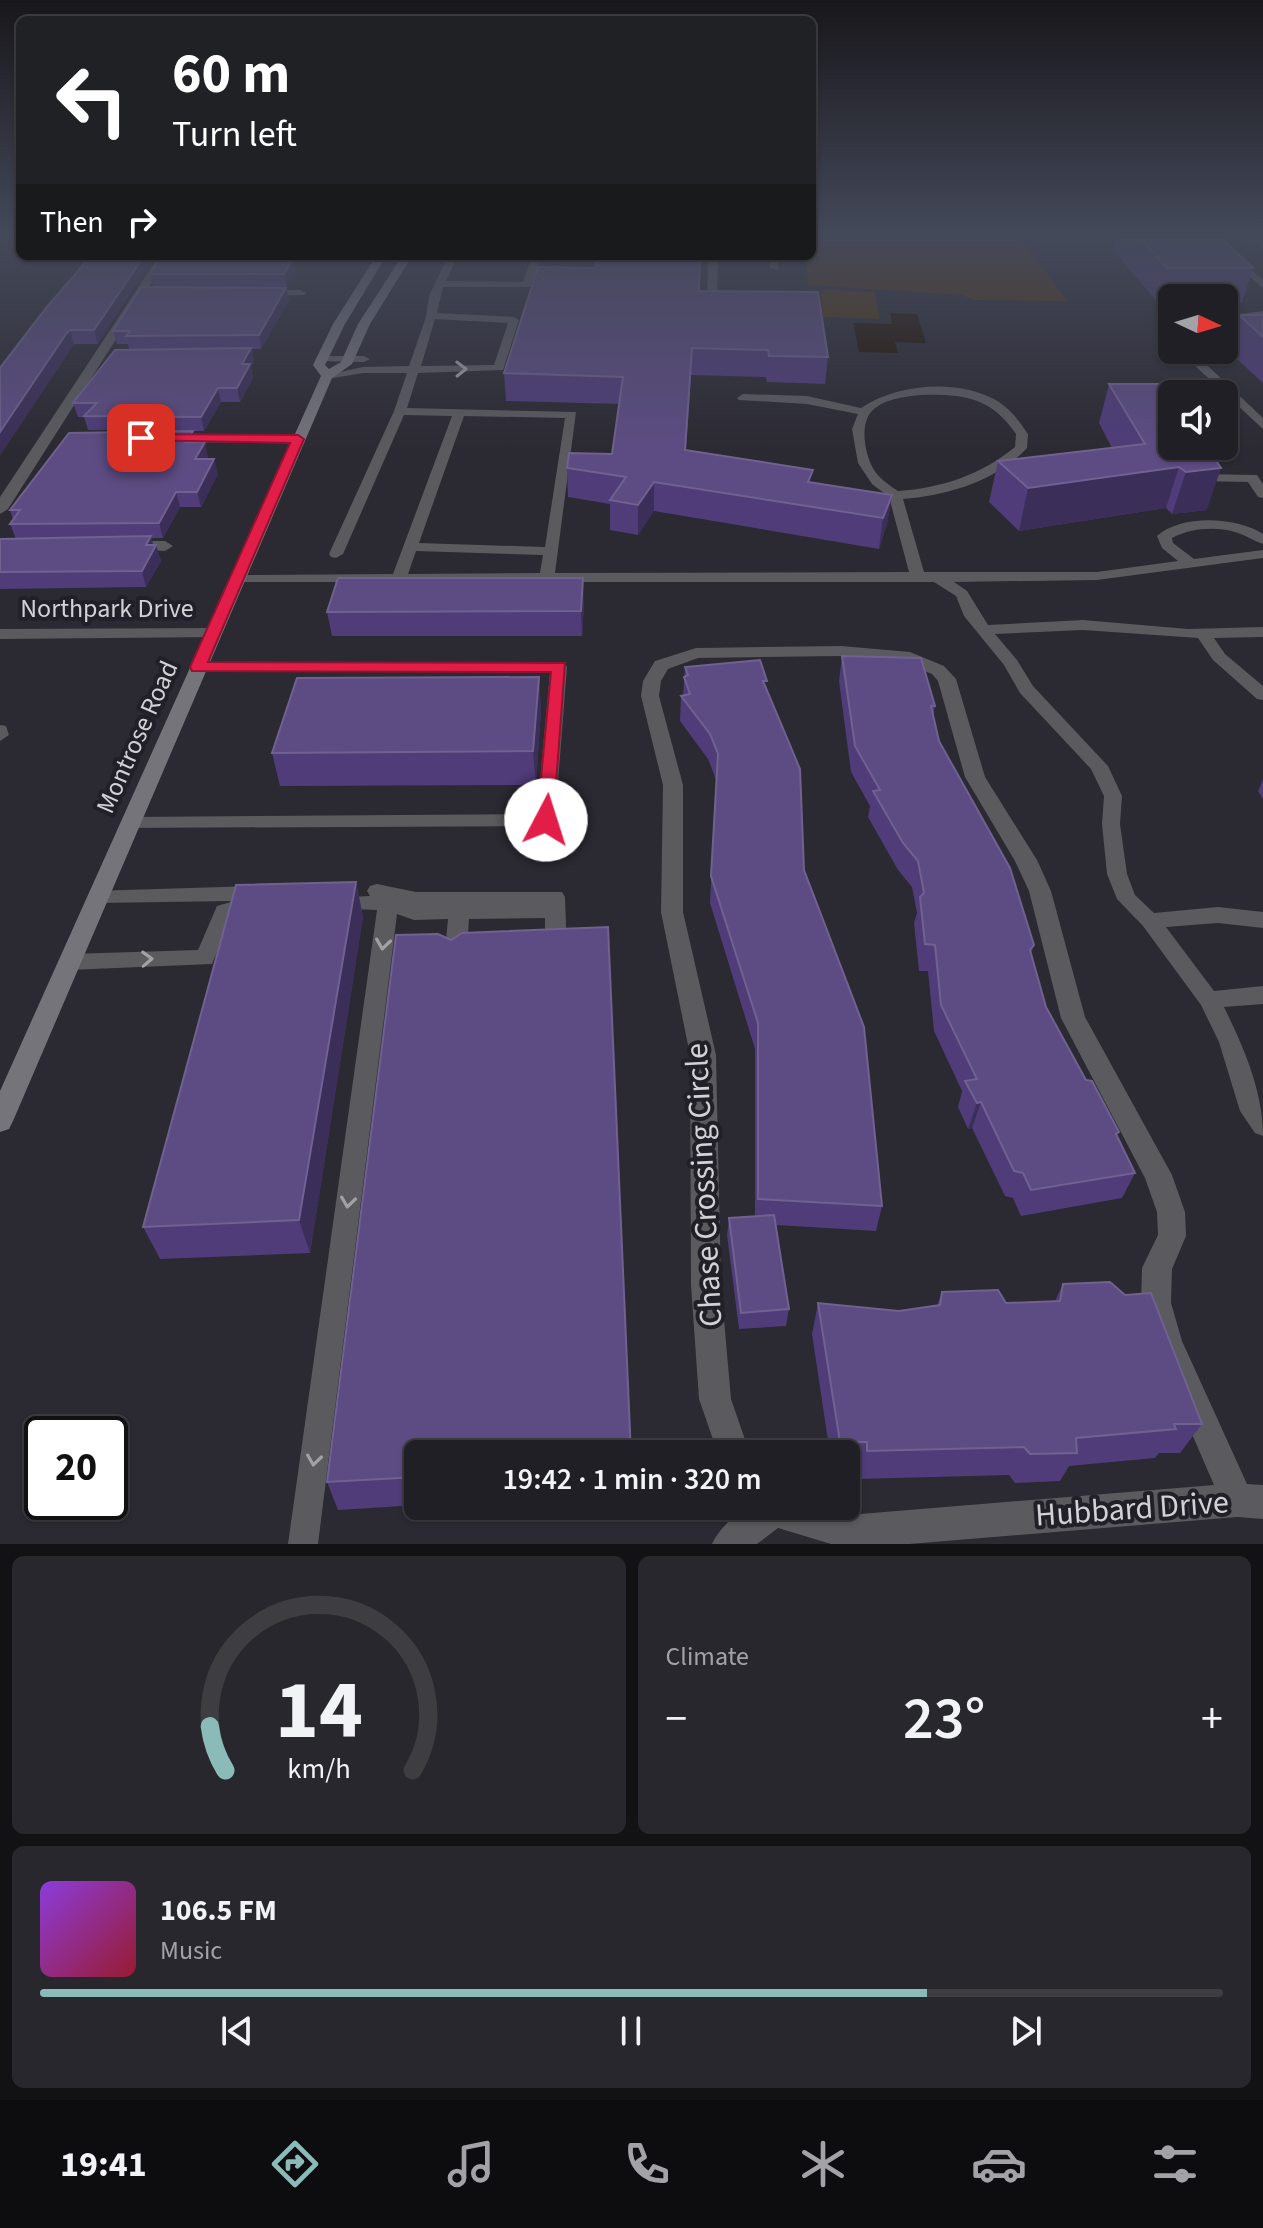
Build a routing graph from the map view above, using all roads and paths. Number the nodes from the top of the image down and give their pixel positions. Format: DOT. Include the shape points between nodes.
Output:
graph roads {
  1 [pos="136,308"];
  2 [pos="351,308"];
  3 [pos="374,308"];
  4 [pos="434,308"];
  5 [pos="1263,314"];
  6 [pos="432,316"];
  7 [pos="1238,317"];
  8 [pos="100,356"];
  9 [pos="115,356"];
  10 [pos="322,359"];
  11 [pos="348,359"];
  12 [pos="413,364"];
  13 [pos="1199,364"];
  14 [pos="327,376"];
  15 [pos="743,398"];
  16 [pos="400,411"];
  17 [pos="865,412"];
  18 [pos="459,413"];
  19 [pos="1263,425"];
  20 [pos="45,437"];
  21 [pos="61,437"];
  22 [pos="157,438"];
  23 [pos="298,439"];
  24 [pos="1202,478"];
  25 [pos="1263,494"];
  26 [pos="895,495"];
  27 [pos="0,509"];
  28 [pos="1263,540"];
  29 [pos="120,546"];
  30 [pos="165,546"];
  31 [pos="410,547"];
  32 [pos="549,551"];
  33 [pos="336,554"];
  34 [pos="1263,554"];
  35 [pos="1191,564"];
  36 [pos="918,576"];
  37 [pos="399,578"];
  38 [pos="547,578"];
  39 [pos="938,578"];
  40 [pos="237,579"];
  41 [pos="984,630"];
  42 [pos="1263,632"];
  43 [pos="213,633"];
  44 [pos="0,634"];
  45 [pos="1203,634"];
  46 [pos="198,667"];
  47 [pos="1263,695"];
  48 [pos="130,823"];
  49 [pos="98,896"];
  50 [pos="388,903"];
  51 [pos="555,910"];
  52 [pos="459,912"];
  53 [pos="1263,920"];
  54 [pos="1150,921"];
  55 [pos="556,955"];
  56 [pos="69,962"];
  57 [pos="455,963"];
  58 [pos="1263,995"];
  59 [pos="1209,1000"];
  60 [pos="0,1121"];
  61 [pos="1263,1126"];
  62 [pos="729,1440"];
  63 [pos="1250,1501"];
  64 [pos="758,1520"];
  65 [pos="810,1520"];
  66 [pos="303,1544"];
  67 [pos="729,1544"];
  1 -- 8 [label="street"];
  2 -- 10 [label="street"];
  3 -- 11 [label="street, Montrose Road"];
  4 -- 6 [label="lane"];
  5 -- 7 [label="street"];
  6 -- 12 [label="lane"];
  12 -- 6 [label="lane, one-way" via="499,368 514,320"];
  8 -- 9 [label="street"];
  8 -- 20 [label="street"];
  10 -- 11 [label="lane"];
  10 -- 14 [label="street" via="319,365"];
  11 -- 12 [label="lane"];
  11 -- 14 [label="street, Montrose Road"];
  12 -- 14 [label="lane"];
  12 -- 16 [label="lane"];
  13 -- 19 [label="street"];
  14 -- 23 [label="street, Montrose Road"];
  15 -- 17 [label="lane" via="807,400"];
  16 -- 18 [label="lane"];
  16 -- 33 [label="lane"];
  17 -- 26 [label="lane" via="859,422 861,459 879,484"];
  17 -- 26 [label="lane" via="891,396 953,390 992,402 1022,434 1021,448 1000,465 945,489"];
  18 -- 31 [label="lane"];
  18 -- 32 [label="lane" via="572,415"];
  20 -- 21 [label="street"];
  20 -- 27 [label="street"];
  22 -- 23 [label="street"];
  23 -- 40 [label="street, Montrose Road"];
  24 -- 25 [label="lane" via="1252,478"];
  26 -- 36 [label="lane"];
  28 -- 35 [label="lane" via="1238,526 1224,525 1164,536 1167,545"];
  29 -- 30 [label="street"];
  31 -- 32 [label="lane"];
  31 -- 37 [label="lane"];
  32 -- 38 [label="lane"];
  34 -- 35 [label="lane"];
  35 -- 39 [label="lane" via="1097,576"];
  36 -- 38 [label="lane"];
  36 -- 39 [label="lane"];
  37 -- 38 [label="lane"];
  37 -- 40 [label="lane"];
  39 -- 41 [label="lane" via="962,594"];
  40 -- 43 [label="street, Montrose Road"];
  41 -- 45 [label="lane" via="1083,625"];
  41 -- 54 [label="lane" via="1026,689 1099,766 1113,796 1117,874 1127,899"];
  42 -- 45 [label="lane"];
  43 -- 44 [label="street, Northpark Drive"];
  43 -- 46 [label="street, Montrose Road"];
  45 -- 47 [label="lane" via="1219,657"];
  46 -- 48 [label="street, Montrose Road"];
  46 -- 48 [label="lane" via="559,667 546,820"];
  48 -- 49 [label="street, Montrose Road"];
  49 -- 56 [label="street, Montrose Road"];
  56 -- 49 [label="lane, one-way" via="205,958 224,911 271,898"];
  50 -- 51 [label="lane" via="317,898 382,891 416,899 555,897"];
  50 -- 52 [label="lane" via="414,912"];
  50 -- 66 [label="lane, one-way"];
  51 -- 52 [label="lane"];
  51 -- 55 [label="lane"];
  52 -- 57 [label="lane"];
  53 -- 54 [label="lane" via="1218,915"];
  54 -- 59 [label="lane"];
  56 -- 60 [label="street, Montrose Road"];
  58 -- 59 [label="lane"];
  59 -- 61 [label="lane" via="1230,1042 1252,1111"];
  62 -- 63 [label="street, Chase Crossing Circle" via="715,1399 706,1285 703,1055 672,912 673,785 650,696 652,681 661,665 696,653 887,654 920,661 947,679 975,777 1040,891 1073,1018 1158,1175 1171,1212 1172,1236 1157,1268 1156,1303 1168,1344"];
  63 -- 65 [label="street, Hubbard Drive" via="848,1532"];
  64 -- 67 [label="street, Hubbard Drive"];
}
